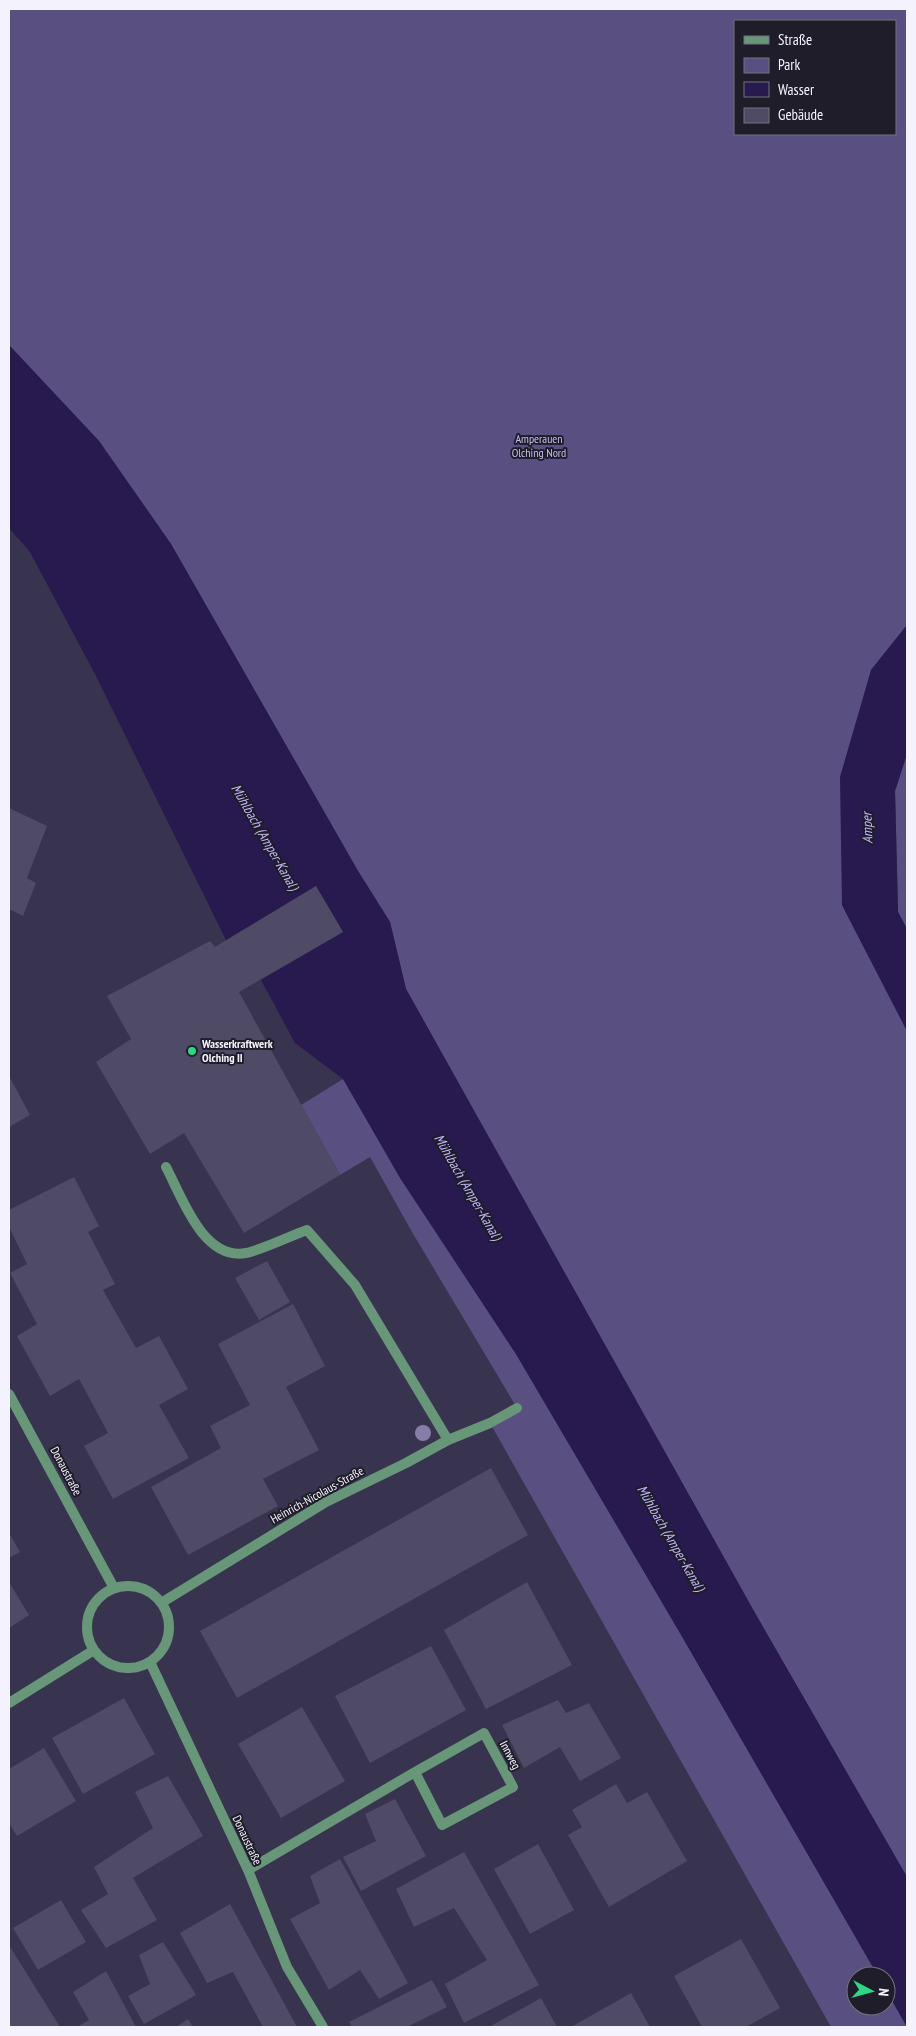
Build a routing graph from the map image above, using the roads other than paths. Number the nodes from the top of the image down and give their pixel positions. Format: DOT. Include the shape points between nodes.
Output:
graph roads {
  1 [pos="166,1167"];
  2 [pos="9,1394"];
  3 [pos="517,1408"];
  4 [pos="448,1440"];
  5 [pos="114,1588"];
  6 [pos="161,1603"];
  7 [pos="94,1650"];
  8 [pos="150,1662"];
  9 [pos="9,1702"];
  10 [pos="415,1772"];
  11 [pos="248,1870"];
  12 [pos="324,2027"];
  1 -- 4 [label="street" via="201,1234 221,1251 245,1253 307,1230 355,1285"];
  2 -- 5 [label="street, Donaustraße"];
  3 -- 4 [label="street, Heinrich-Nicolaus-Straße"];
  4 -- 6 [label="street, Heinrich-Nicolaus-Straße" via="326,1502"];
  5 -- 6 [label="street" via="140,1588 152,1593"];
  5 -- 7 [label="street" via="100,1596 90,1610 87,1627"];
  6 -- 8 [label="street" via="169,1619 168,1636 162,1651"];
  7 -- 8 [label="street" via="117,1667 132,1668"];
  7 -- 9 [label="street"];
  8 -- 11 [label="street, Donaustraße"];
  10 -- 10 [label="street, Innweg" via="442,1825 513,1787 484,1733"];
  10 -- 11 [label="street, Innweg"];
  11 -- 12 [label="street, Donaustraße" via="287,1967"];
}
